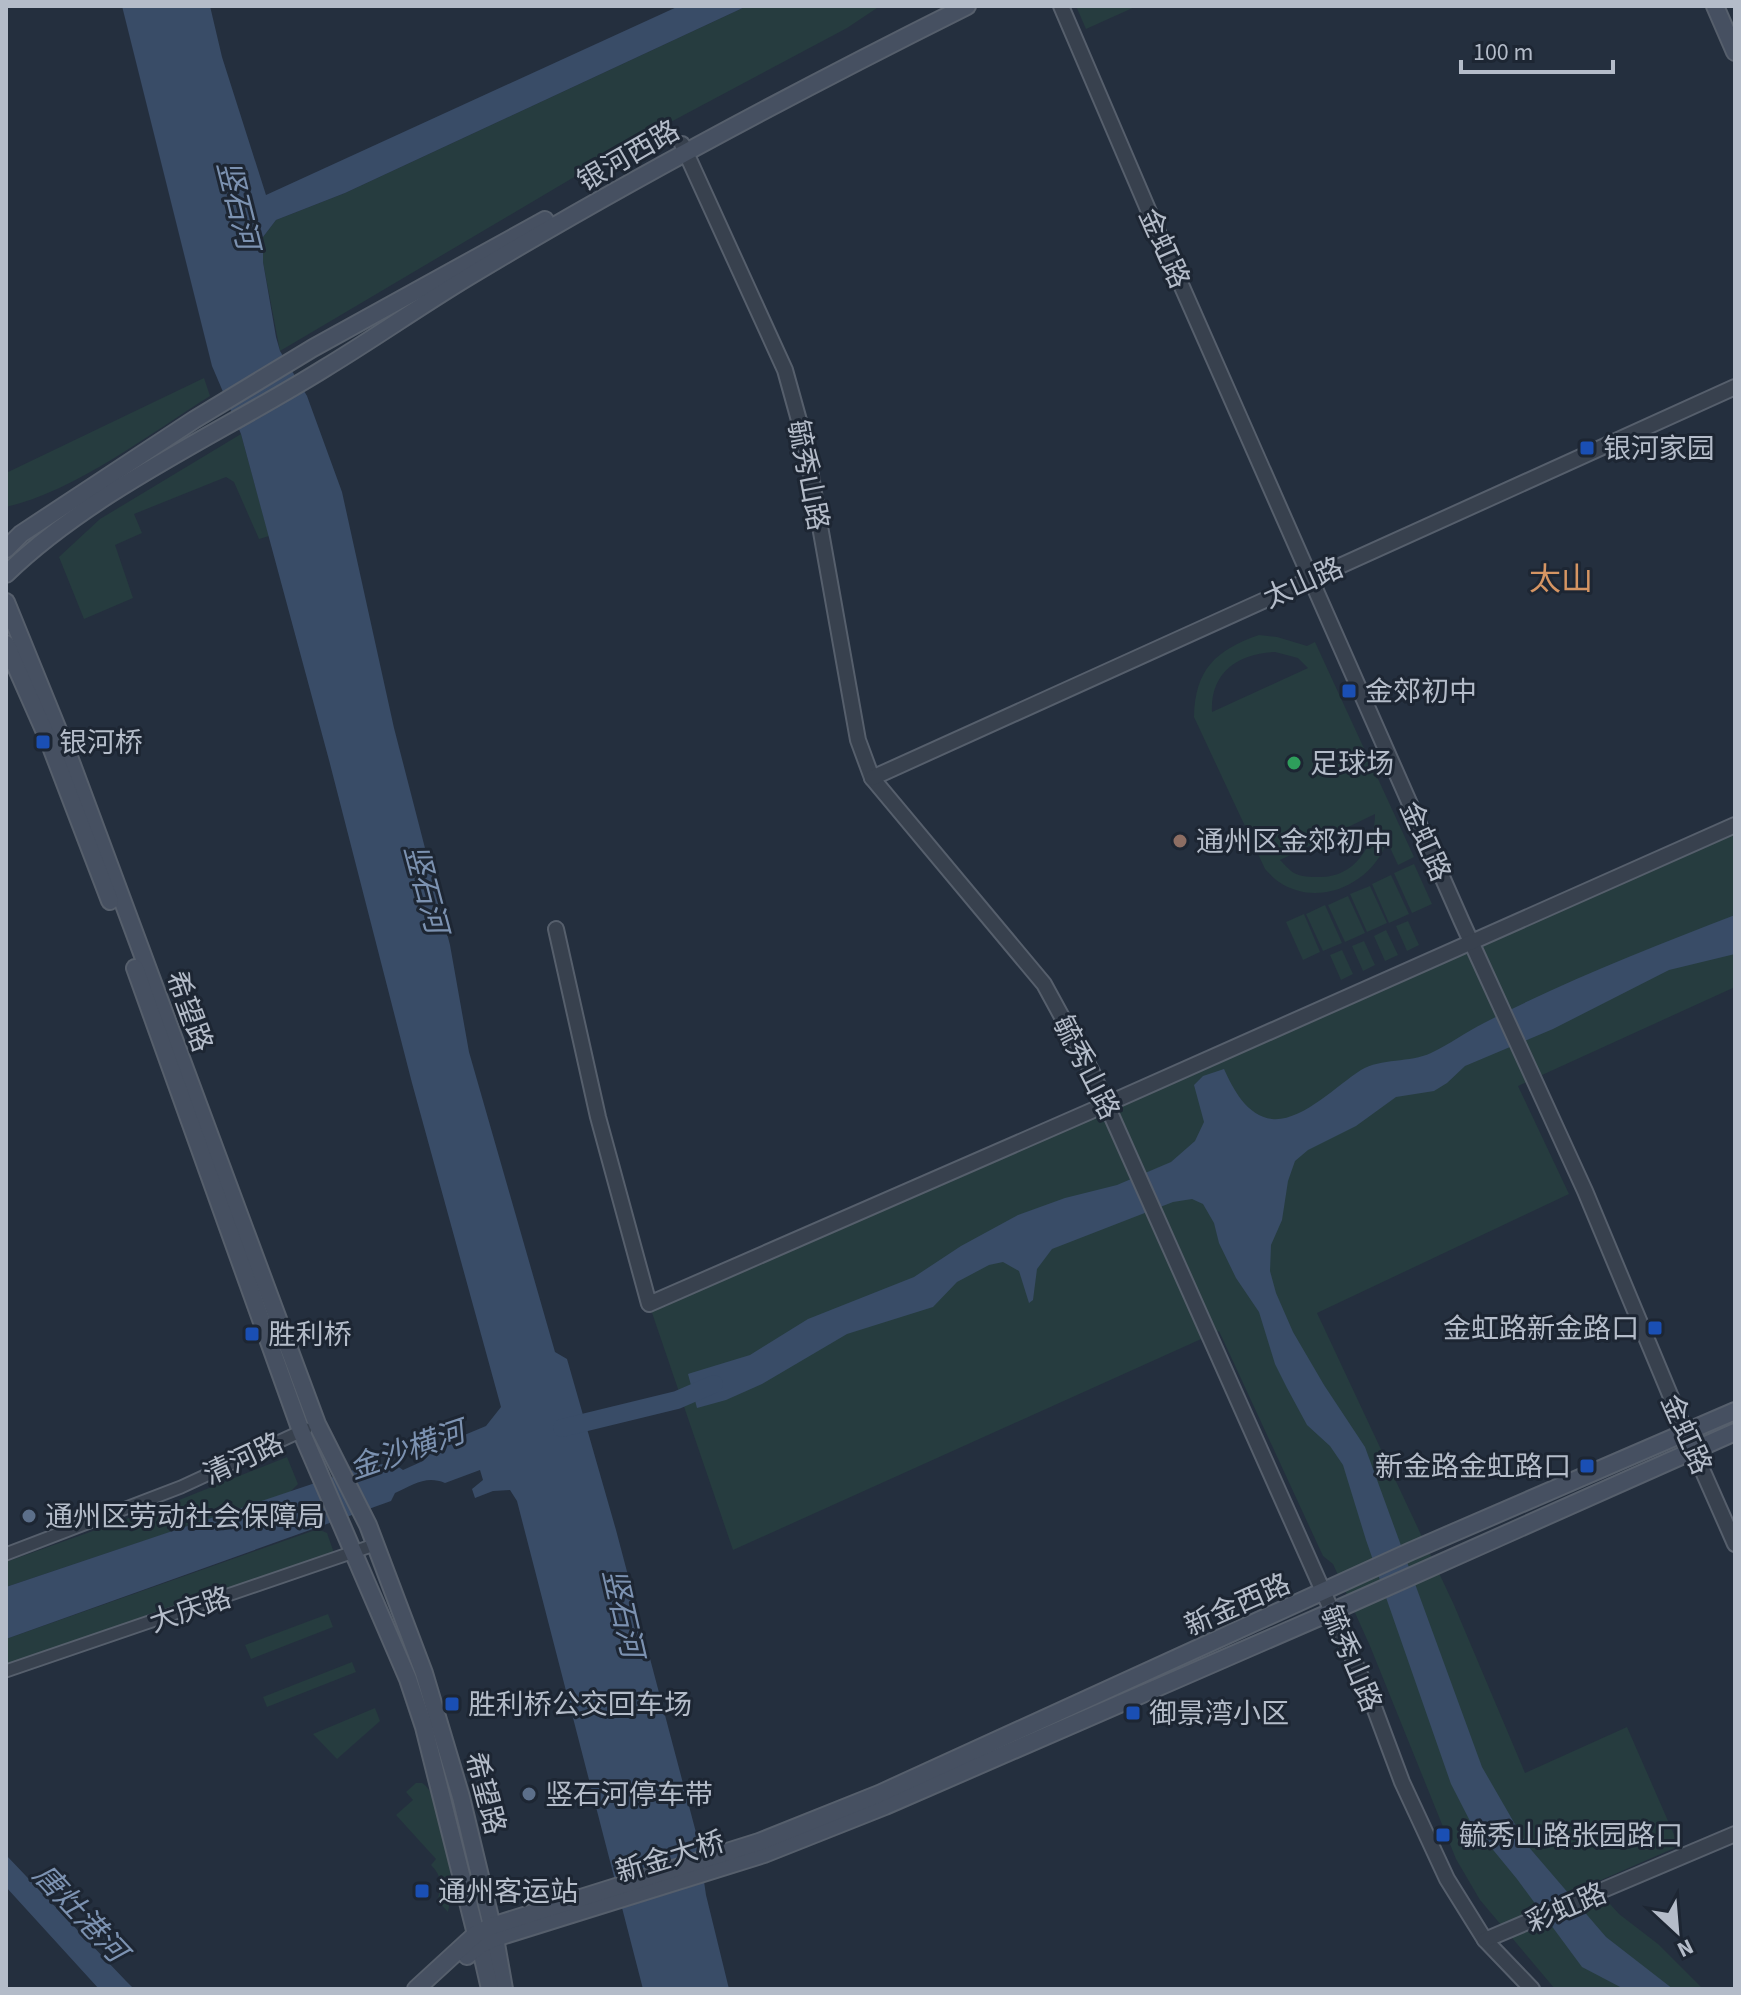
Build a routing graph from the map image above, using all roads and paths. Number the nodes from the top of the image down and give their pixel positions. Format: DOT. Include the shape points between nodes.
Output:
graph roads {
  1 [pos="945,6"];
  2 [pos="967,6"];
  3 [pos="1061,6"];
  4 [pos="1715,6"];
  5 [pos="1735,52"];
  6 [pos="683,148"];
  7 [pos="1735,387"];
  8 [pos="6,549"];
  9 [pos="6,574"];
  10 [pos="1311,578"];
  11 [pos="6,602"];
  12 [pos="6,644"];
  13 [pos="872,778"];
  14 [pos="1735,825"];
  15 [pos="556,929"];
  16 [pos="1472,942"];
  17 [pos="1107,1104"];
  18 [pos="1735,1411"];
  19 [pos="315,1431"];
  20 [pos="1735,1432"];
  21 [pos="1686,1433"];
  22 [pos="1695,1451"];
  23 [pos="1735,1544"];
  24 [pos="374,1545"];
  25 [pos="354,1552"];
  26 [pos="6,1554"];
  27 [pos="1324,1593"];
  28 [pos="1331,1612"];
  29 [pos="6,1671"];
  30 [pos="1735,1834"];
  31 [pos="762,1848"];
  32 [pos="486,1936"];
  33 [pos="1485,1940"];
  34 [pos="416,1989"];
  35 [pos="430,1989"];
  36 [pos="490,1989"];
  37 [pos="504,1989"];
  38 [pos="1532,1989"];
  1 -- 6 [label="main road, 银河西路" via="780,90"];
  2 -- 6 [label="main road, 银河西路"];
  3 -- 10 [label="street, 金虹路"];
  4 -- 5 [label="main road"];
  6 -- 8 [label="main road, 银河西路" via="313,348 194,420"];
  6 -- 9 [label="main road, 银河西路" via="325,369 157,464 34,547"];
  6 -- 13 [label="street, 毓秀山路" via="785,370 805,442 858,740"];
  7 -- 10 [label="street, 太山路"];
  10 -- 13 [label="street, 太山路"];
  10 -- 16 [label="street, 金虹路"];
  11 -- 19 [label="main road, 希望路" via="71,762"];
  12 -- 19 [label="main road, 希望路" via="48,739"];
  13 -- 17 [label="street, 毓秀山路" via="1044,984"];
  14 -- 16 [label="street"];
  15 -- 17 [label="street" via="598,1117 649,1304"];
  16 -- 17 [label="street"];
  16 -- 21 [label="street, 金虹路" via="1585,1191"];
  17 -- 27 [label="street, 毓秀山路"];
  18 -- 21 [label="main road, 新金西路"];
  19 -- 24 [label="main road, 希望路"];
  19 -- 25 [label="main road, 希望路" via="312,1455"];
  19 -- 26 [label="street, 清河路"];
  20 -- 22 [label="main road, 新金西路"];
  21 -- 22 [label="street, 金虹路"];
  21 -- 27 [label="main road, 新金西路"];
  22 -- 23 [label="street, 金虹路"];
  22 -- 28 [label="main road, 新金西路"];
  24 -- 25 [label="street, 大庆路"];
  24 -- 32 [label="main road, 希望路" via="424,1673 461,1797"];
  25 -- 29 [label="street, 大庆路"];
  25 -- 32 [label="main road, 希望路" via="408,1679"];
  27 -- 28 [label="street, 毓秀山路"];
  27 -- 31 [label="main road, 新金西路"];
  28 -- 31 [label="main road, 新金西路" via="885,1806"];
  28 -- 33 [label="street, 毓秀山路" via="1447,1879"];
  30 -- 33 [label="street, 彩虹路"];
  31 -- 32 [label="main road, 新金大桥"];
  32 -- 34 [label="main road"];
  32 -- 35 [label="main road"];
  32 -- 36 [label="main road, 希望路"];
  32 -- 37 [label="main road, 希望路"];
  33 -- 38 [label="street, 毓秀山路"];
}
